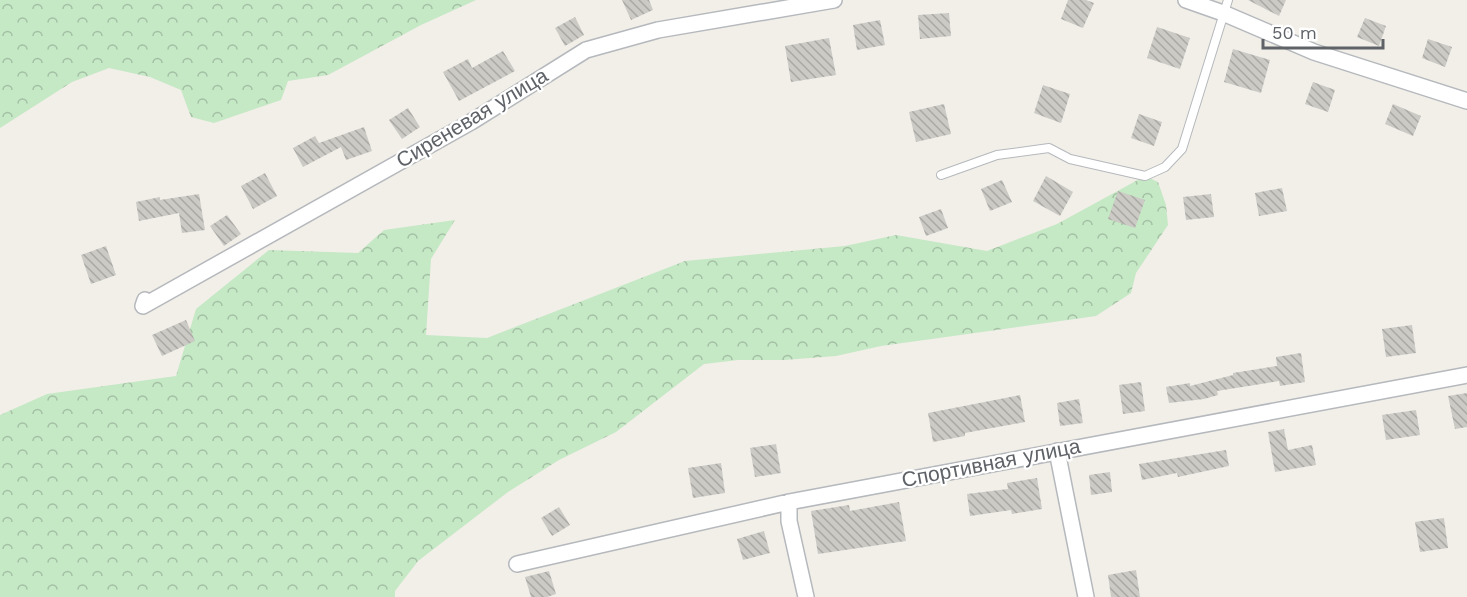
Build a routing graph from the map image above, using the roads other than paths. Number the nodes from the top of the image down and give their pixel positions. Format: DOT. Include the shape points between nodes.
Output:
graph roads {
  1 [pos="834,0"];
  2 [pos="1186,0"];
  3 [pos="771,5"];
  4 [pos="1226,6"];
  5 [pos="1467,101"];
  6 [pos="941,175"];
  7 [pos="145,300"];
  8 [pos="1467,375"];
  9 [pos="1057,451"];
  10 [pos="789,502"];
  11 [pos="516,564"];
  12 [pos="806,597"];
  13 [pos="1086,597"];
  1 -- 3 [label="street, Сиреневая улица"];
  2 -- 4 [label="street"];
  3 -- 7 [label="street, Сиреневая улица" via="586,50 471,122 143,306"];
  4 -- 5 [label="street" via="1314,52"];
  4 -- 6 [label="lane" via="1182,148 1165,167 1145,176 1070,159 1049,148 997,155"];
  8 -- 9 [label="street, Спортивная улица"];
  9 -- 10 [label="street, Спортивная улица"];
  9 -- 13 [label="street"];
  10 -- 11 [label="street, Спортивная улица"];
  10 -- 12 [label="street" via="789,521"];
}
